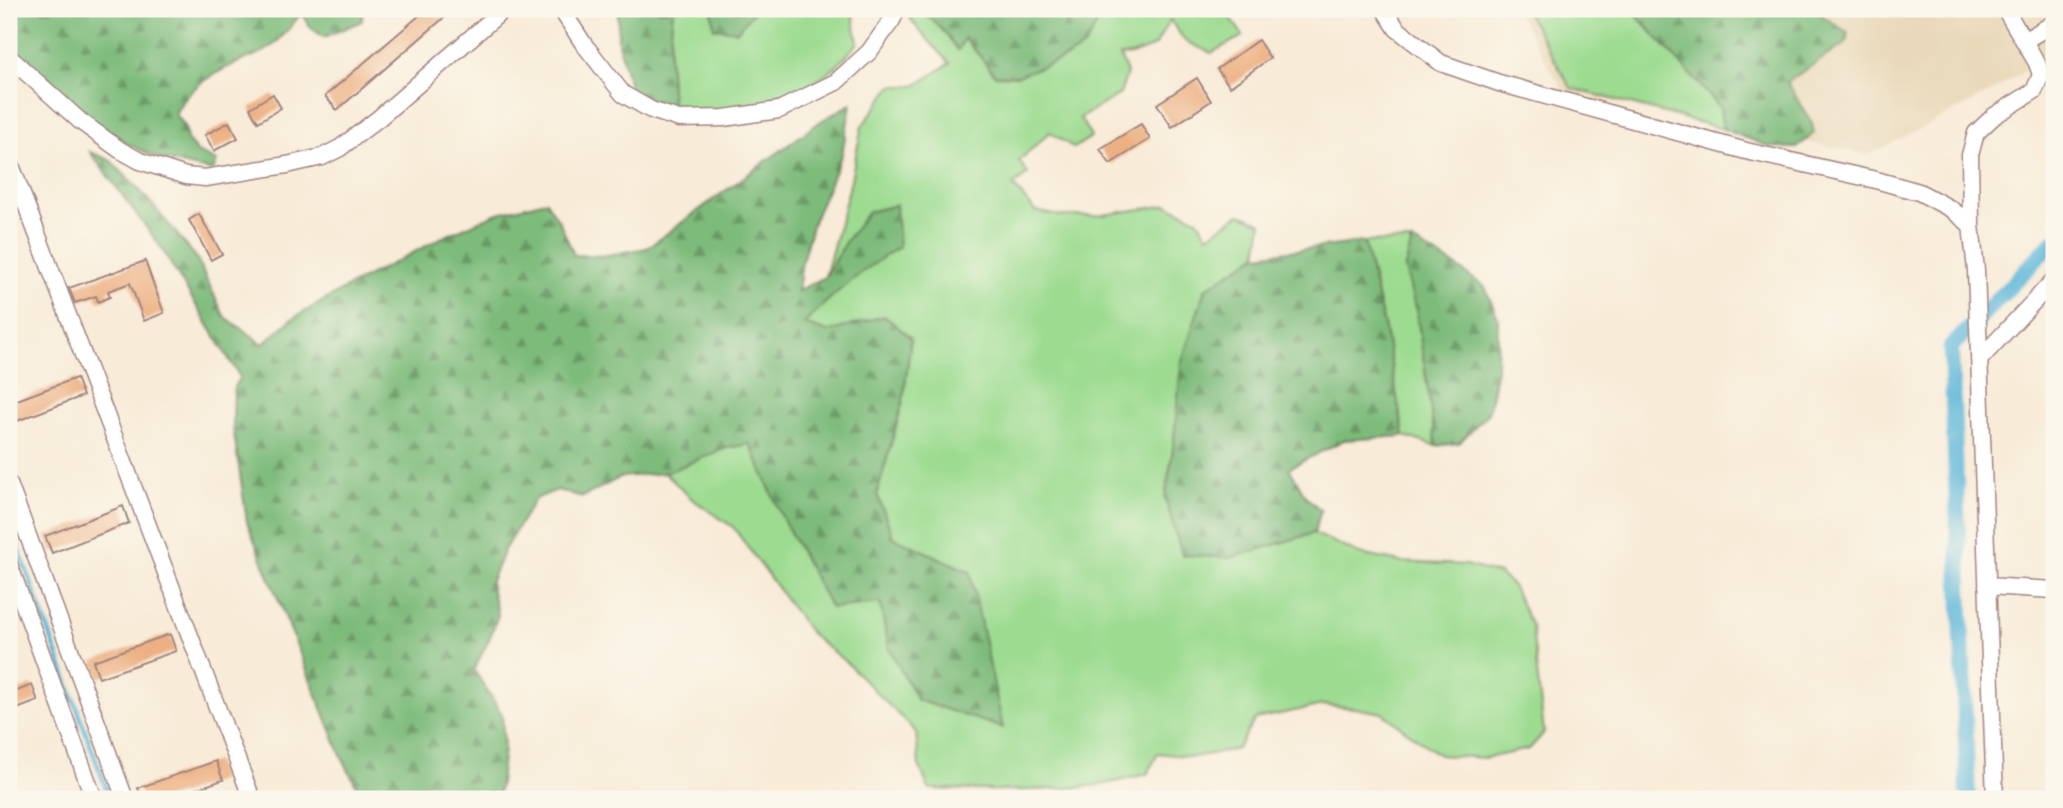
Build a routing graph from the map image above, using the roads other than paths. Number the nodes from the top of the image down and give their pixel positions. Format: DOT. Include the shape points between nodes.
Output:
graph roads {
  1 [pos="504,9"];
  2 [pos="561,9"];
  3 [pos="897,9"];
  4 [pos="1384,9"];
  5 [pos="2005,9"];
  6 [pos="2054,23"];
  7 [pos="2028,48"];
  8 [pos="9,57"];
  9 [pos="9,160"];
  10 [pos="1971,225"];
  11 [pos="2054,280"];
  12 [pos="1979,360"];
  13 [pos="9,484"];
  14 [pos="9,564"];
  15 [pos="1987,586"];
  16 [pos="2054,590"];
  17 [pos="94,799"];
  18 [pos="125,799"];
  19 [pos="251,799"];
  20 [pos="1995,799"];
  1 -- 8 [label="street" via="341,148 287,166 205,178 140,161 120,150"];
  2 -- 3 [label="street" via="623,94 680,119 779,110 836,82 869,52"];
  4 -- 10 [label="street" via="1397,29 1441,63 1746,151 1919,192"];
  5 -- 7 [label="street"];
  6 -- 7 [label="street"];
  7 -- 10 [label="street" via="2041,75 2034,91 1976,133 1970,155"];
  9 -- 19 [label="street"];
  10 -- 12 [label="street"];
  11 -- 12 [label="street"];
  12 -- 15 [label="street"];
  13 -- 18 [label="street"];
  14 -- 17 [label="street"];
  15 -- 16 [label="street"];
  15 -- 20 [label="street"];
}
